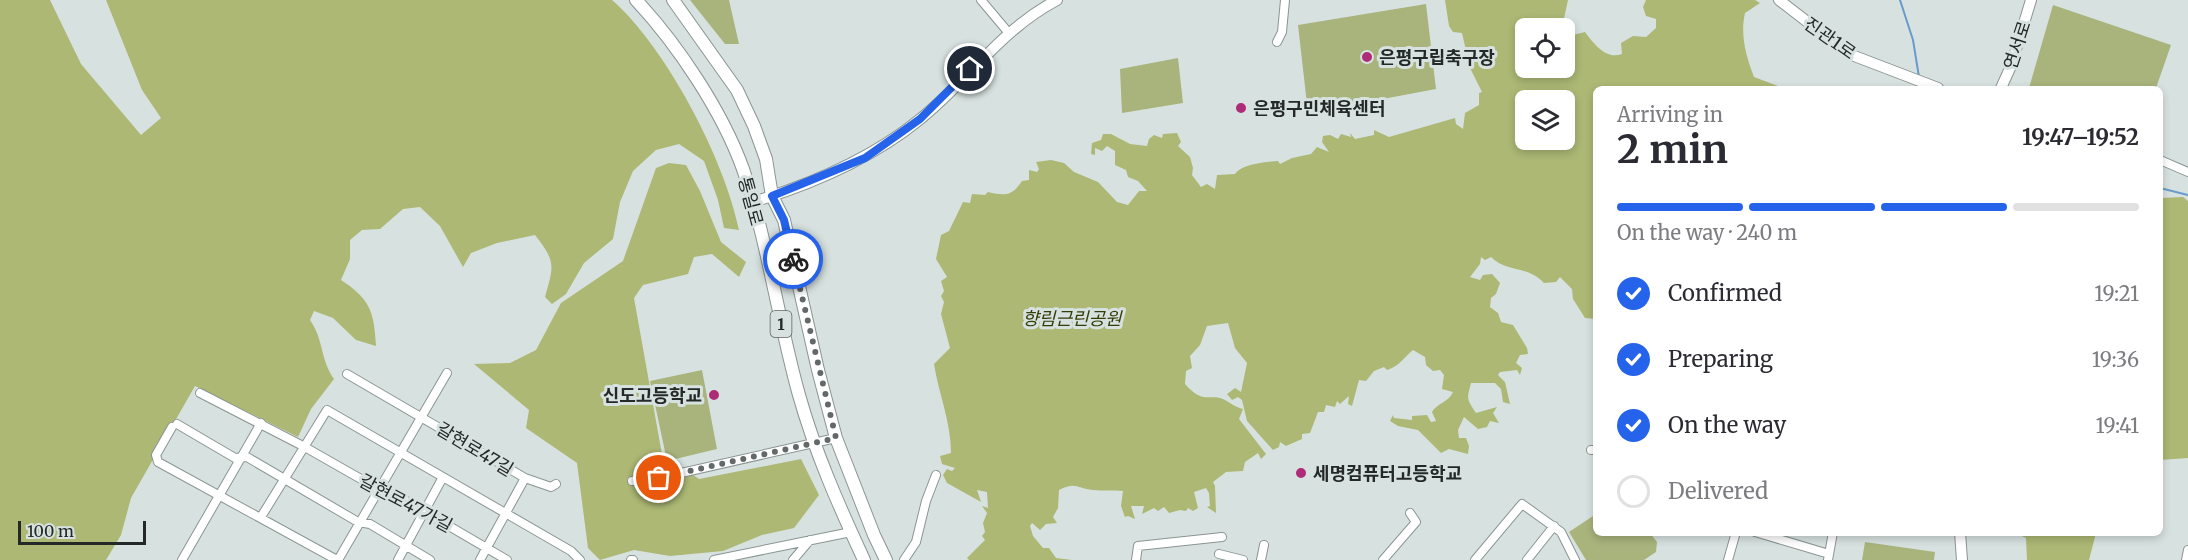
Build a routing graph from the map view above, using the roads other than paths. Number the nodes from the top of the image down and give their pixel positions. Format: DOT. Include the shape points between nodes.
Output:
graph roads {
  1 [pos="636,0"];
  2 [pos="673,0"];
  3 [pos="981,0"];
  4 [pos="1057,0"];
  5 [pos="1285,0"];
  6 [pos="1779,0"];
  7 [pos="2031,0"];
  8 [pos="1008,32"];
  9 [pos="1278,42"];
  10 [pos="1932,86"];
  11 [pos="2002,86"];
  12 [pos="2163,161"];
  13 [pos="2188,172"];
  14 [pos="772,196"];
  15 [pos="753,202"];
  16 [pos="447,373"];
  17 [pos="347,374"];
  18 [pos="200,393"];
  19 [pos="422,417"];
  20 [pos="261,423"];
  21 [pos="836,438"];
  22 [pos="814,444"];
  23 [pos="303,446"];
  24 [pos="401,453"];
  25 [pos="241,457"];
  26 [pos="936,475"];
  27 [pos="444,477"];
  28 [pos="525,478"];
  29 [pos="284,479"];
  30 [pos="632,481"];
  31 [pos="556,484"];
  32 [pos="380,488"];
  33 [pos="220,494"];
  34 [pos="425,511"];
  35 [pos="506,513"];
  36 [pos="1410,513"];
  37 [pos="261,517"];
  38 [pos="362,523"];
  39 [pos="1554,526"];
  40 [pos="851,532"];
  41 [pos="1735,536"];
  42 [pos="1767,536"];
  43 [pos="1832,536"];
  44 [pos="1960,536"];
  45 [pos="1222,537"];
  46 [pos="810,540"];
  47 [pos="406,546"];
  48 [pos="1264,546"];
  49 [pos="487,548"];
  50 [pos="1219,554"];
  51 [pos="1829,557"];
  52 [pos="733,558"];
  53 [pos="182,560"];
  54 [pos="337,560"];
  55 [pos="398,560"];
  56 [pos="430,560"];
  57 [pos="480,560"];
  58 [pos="507,560"];
  59 [pos="579,560"];
  60 [pos="714,560"];
  61 [pos="793,560"];
  62 [pos="864,560"];
  63 [pos="886,560"];
  64 [pos="904,560"];
  65 [pos="1136,560"];
  66 [pos="1243,560"];
  67 [pos="1261,560"];
  68 [pos="1383,560"];
  69 [pos="1475,560"];
  70 [pos="1527,560"];
  71 [pos="1575,560"];
  72 [pos="1728,560"];
  73 [pos="1962,560"];
  1 -- 15 [label="main road, 통일로 / 1" via="685,63 728,132"];
  2 -- 14 [label="main road, 통일로 / 1" via="737,90 766,159"];
  3 -- 8 [label="street"];
  4 -- 8 [label="main road"];
  5 -- 9 [label="street"];
  6 -- 10 [label="main road, 진관1로" via="1849,54"];
  7 -- 11 [label="main road, 연서로"];
  8 -- 14 [label="main road" via="920,119 865,158"];
  12 -- 13 [label="street"];
  14 -- 15 [label="main road"];
  14 -- 21 [label="main road, 통일로 / 1" via="784,220"];
  15 -- 22 [label="main road, 통일로 / 1"];
  16 -- 19 [label="street, 갈현로47길"];
  17 -- 19 [label="street, 갈현로47길"];
  18 -- 20 [label="street, 갈현로47가길"];
  19 -- 24 [label="street, 갈현로47길"];
  19 -- 28 [label="street, 갈현로47길"];
  20 -- 23 [label="street, 갈현로47가길"];
  20 -- 25 [label="street"];
  21 -- 22 [label="street"];
  21 -- 63 [label="main road, 통일로 / 1"];
  22 -- 30 [label="street"];
  22 -- 40 [label="main road, 통일로 / 1"];
  23 -- 24 [label="street" via="327,410"];
  23 -- 29 [label="street"];
  23 -- 32 [label="street, 갈현로47가길"];
  24 -- 27 [label="street"];
  24 -- 32 [label="street, 갈현로47길"];
  25 -- 29 [label="street"];
  25 -- 33 [label="street"];
  25 -- 33 [label="street" via="235,458 175,425 156,455 158,462"];
  26 -- 64 [label="street" via="916,542"];
  27 -- 34 [label="street"];
  27 -- 35 [label="street"];
  28 -- 31 [label="street" via="551,487"];
  28 -- 35 [label="street, 갈현로47길"];
  29 -- 37 [label="street"];
  29 -- 38 [label="street"];
  32 -- 34 [label="street, 갈현로47가길"];
  32 -- 38 [label="street, 갈현로47길"];
  33 -- 37 [label="street"];
  33 -- 53 [label="street"];
  34 -- 47 [label="street"];
  34 -- 49 [label="street, 갈현로47가길"];
  35 -- 49 [label="street, 갈현로47길"];
  35 -- 59 [label="street" via="571,551"];
  36 -- 68 [label="street" via="1416,522"];
  37 -- 54 [label="street"];
  38 -- 47 [label="street"];
  38 -- 54 [label="street, 갈현로47길"];
  39 -- 69 [label="street" via="1522,504"];
  39 -- 70 [label="street"];
  39 -- 71 [label="street"];
  40 -- 46 [label="street"];
  40 -- 62 [label="main road, 통일로 / 1"];
  41 -- 72 [label="street"];
  42 -- 51 [label="street"];
  43 -- 51 [label="street"];
  44 -- 73 [label="main road"];
  45 -- 65 [label="street" via="1138,546"];
  46 -- 52 [label="street"];
  46 -- 61 [label="street"];
  47 -- 55 [label="street"];
  47 -- 56 [label="street"];
  48 -- 67 [label="street"];
  49 -- 57 [label="street, 갈현로47길"];
  49 -- 58 [label="street, 갈현로47가길"];
  50 -- 66 [label="street"];
  52 -- 60 [label="street"];
}
